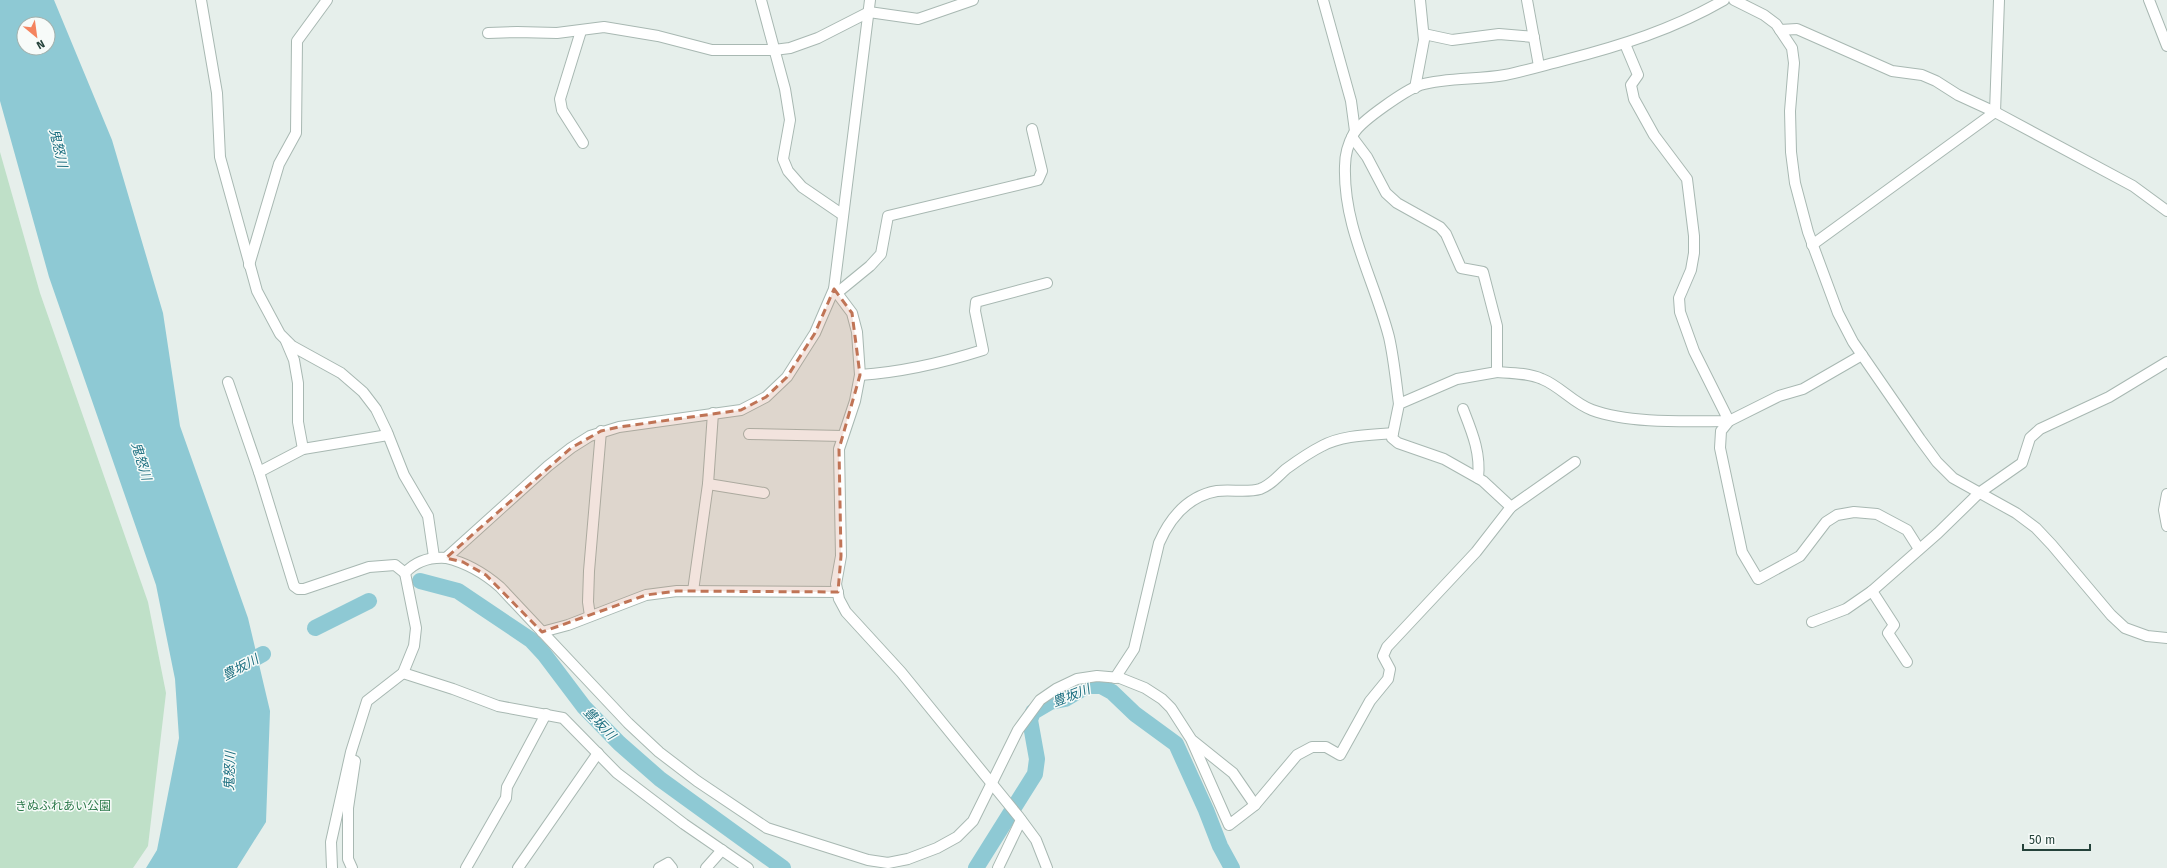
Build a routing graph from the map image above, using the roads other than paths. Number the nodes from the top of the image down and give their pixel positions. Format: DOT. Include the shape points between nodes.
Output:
graph roads {
  1 [pos="201,0"];
  2 [pos="326,0"];
  3 [pos="761,0"];
  4 [pos="870,0"];
  5 [pos="973,0"];
  6 [pos="1323,0"];
  7 [pos="1420,0"];
  8 [pos="1527,0"];
  9 [pos="1724,0"];
  10 [pos="1734,0"];
  11 [pos="1999,0"];
  12 [pos="2149,0"];
  13 [pos="869,12"];
  14 [pos="1780,30"];
  15 [pos="581,31"];
  16 [pos="488,33"];
  17 [pos="1424,34"];
  18 [pos="1534,37"];
  19 [pos="1625,44"];
  20 [pos="2167,46"];
  21 [pos="774,50"];
  22 [pos="1539,66"];
  23 [pos="1415,88"];
  24 [pos="1995,112"];
  25 [pos="1032,129"];
  26 [pos="1354,134"];
  27 [pos="583,142"];
  28 [pos="2167,211"];
  29 [pos="843,215"];
  30 [pos="1812,245"];
  31 [pos="249,265"];
  32 [pos="1047,283"];
  33 [pos="836,291"];
  34 [pos="285,339"];
  35 [pos="1862,355"];
  36 [pos="2167,362"];
  37 [pos="1497,372"];
  38 [pos="860,375"];
  39 [pos="228,382"];
  40 [pos="1399,404"];
  41 [pos="1463,409"];
  42 [pos="713,413"];
  43 [pos="1729,421"];
  44 [pos="601,431"];
  45 [pos="1393,433"];
  46 [pos="749,434"];
  47 [pos="388,435"];
  48 [pos="843,436"];
  49 [pos="303,449"];
  50 [pos="1575,462"];
  51 [pos="259,472"];
  52 [pos="1478,478"];
  53 [pos="708,484"];
  54 [pos="764,493"];
  55 [pos="1979,493"];
  56 [pos="2167,494"];
  57 [pos="1511,507"];
  58 [pos="2167,526"];
  59 [pos="1919,549"];
  60 [pos="434,557"];
  61 [pos="446,558"];
  62 [pos="405,576"];
  63 [pos="693,591"];
  64 [pos="1872,591"];
  65 [pos="838,592"];
  66 [pos="590,616"];
  67 [pos="1812,622"];
  68 [pos="542,632"];
  69 [pos="2167,638"];
  70 [pos="1907,662"];
  71 [pos="402,673"];
  72 [pos="1115,678"];
  73 [pos="546,714"];
  74 [pos="1191,739"];
  75 [pos="351,752"];
  76 [pos="598,753"];
  77 [pos="993,785"];
  78 [pos="1255,804"];
  79 [pos="1020,818"];
  80 [pos="722,850"];
  81 [pos="332,868"];
  82 [pos="352,868"];
  83 [pos="466,868"];
  84 [pos="518,868"];
  85 [pos="659,868"];
  86 [pos="672,868"];
  87 [pos="706,868"];
  88 [pos="748,868"];
  89 [pos="998,868"];
  90 [pos="1047,868"];
  1 -- 31 [label="street" via="217,93 220,157"];
  2 -- 31 [label="street" via="297,41 296,133 279,164"];
  3 -- 21 [label="street"];
  4 -- 13 [label="street"];
  5 -- 13 [label="street" via="918,19"];
  6 -- 26 [label="street" via="1351,101"];
  7 -- 17 [label="street"];
  8 -- 18 [label="street"];
  9 -- 19 [label="street" via="1696,17"];
  10 -- 14 [label="street" via="1764,14"];
  11 -- 24 [label="street"];
  12 -- 20 [label="street"];
  13 -- 21 [label="street" via="818,38 790,48"];
  13 -- 29 [label="street"];
  14 -- 24 [label="street" via="1797,29 1892,71 1922,75"];
  14 -- 30 [label="street" via="1792,48 1794,63 1790,111 1791,152 1795,183"];
  15 -- 16 [label="street"];
  15 -- 21 [label="street" via="604,28 623,30 712,50"];
  15 -- 27 [label="street" via="560,100 562,110"];
  17 -- 18 [label="street" via="1452,40 1499,34"];
  17 -- 23 [label="street"];
  18 -- 22 [label="street"];
  19 -- 22 [label="street"];
  19 -- 43 [label="street" via="1638,75 1631,85 1634,99 1654,135 1687,179 1694,253 1679,298 1680,312 1694,351"];
  21 -- 29 [label="street" via="785,89 790,120 783,159 788,171 802,187"];
  22 -- 23 [label="street" via="1484,79 1464,78"];
  23 -- 26 [label="street" via="1383,107"];
  24 -- 28 [label="street" via="2133,186"];
  24 -- 30 [label="street"];
  25 -- 33 [label="street" via="1042,171 1038,180 888,216 881,254 870,266"];
  26 -- 37 [label="street" via="1386,193 1397,203 1440,227 1446,234 1461,268 1483,272 1497,326"];
  26 -- 40 [label="street" via="1345,165 1351,225 1389,338"];
  29 -- 33 [label="street"];
  30 -- 35 [label="street" via="1838,313"];
  31 -- 34 [label="street" via="258,291"];
  32 -- 38 [label="street" via="976,302 975,311 983,350 897,372"];
  33 -- 38 [label="street" via="852,313 857,332"];
  33 -- 42 [label="street" via="815,333 787,377 766,397 742,410"];
  34 -- 47 [label="street" via="292,346 341,373 363,392 376,409"];
  34 -- 49 [label="street" via="294,360 298,383 298,422"];
  35 -- 43 [label="street" via="1803,388 1779,396"];
  35 -- 55 [label="street" via="1937,462 1953,478"];
  36 -- 55 [label="street" via="2109,397 2040,429 2030,438 2022,464"];
  37 -- 40 [label="street" via="1457,379"];
  37 -- 43 [label="street" via="1528,374 1543,379 1591,410 1614,416 1676,422"];
  38 -- 48 [label="street" via="855,401"];
  39 -- 51 [label="street"];
  40 -- 45 [label="street"];
  41 -- 52 [label="street" via="1479,455"];
  42 -- 44 [label="street"];
  42 -- 53 [label="street"];
  43 -- 59 [label="street" via="1721,431 1720,448 1742,552 1758,579 1800,556 1826,522 1837,515 1854,512 1877,514 1907,530"];
  44 -- 61 [label="street" via="571,448 548,466"];
  44 -- 66 [label="street" via="589,579"];
  45 -- 52 [label="street" via="1392,438 1398,443 1444,459"];
  45 -- 72 [label="street" via="1352,437 1323,445 1287,469 1272,483 1258,489 1217,491 1203,495 1178,510 1159,543 1134,649"];
  46 -- 48 [label="street"];
  47 -- 49 [label="street"];
  47 -- 60 [label="street" via="404,475 428,516"];
  48 -- 65 [label="street" via="839,449 838,476 841,556 836,584"];
  49 -- 51 [label="street"];
  50 -- 57 [label="street"];
  51 -- 62 [label="street" via="294,586 298,589 369,567 395,565"];
  52 -- 57 [label="street"];
  53 -- 54 [label="street"];
  53 -- 63 [label="street"];
  55 -- 59 [label="street"];
  55 -- 69 [label="street" via="2016,513 2036,528 2125,628 2147,636"];
  56 -- 58 [label="street" via="2164,510"];
  57 -- 78 [label="street" via="1476,552 1387,647 1383,656 1390,669 1388,679 1370,702 1340,754 1326,747 1312,747 1297,755"];
  59 -- 64 [label="street"];
  60 -- 61 [label="street"];
  60 -- 62 [label="street" via="413,564"];
  61 -- 68 [label="street" via="463,562 486,575"];
  62 -- 71 [label="street" via="416,628 414,646"];
  63 -- 65 [label="street"];
  63 -- 66 [label="street" via="646,595"];
  64 -- 67 [label="street" via="1846,609"];
  64 -- 70 [label="street" via="1894,625 1888,633"];
  65 -- 77 [label="street" via="846,612 902,672"];
  66 -- 68 [label="street"];
  68 -- 77 [label="street" via="659,752 696,781 767,828 868,860 888,863 908,859 957,837 973,821"];
  71 -- 73 [label="street" via="453,688 498,706"];
  71 -- 75 [label="street" via="367,702"];
  72 -- 74 [label="street" via="1144,688 1162,699 1171,708"];
  72 -- 77 [label="street" via="1097,676 1077,679 1040,700 1018,730"];
  73 -- 76 [label="street" via="563,718"];
  73 -- 83 [label="street" via="507,787 506,798"];
  74 -- 78 [label="street" via="1233,773"];
  74 -- 78 [label="street" via="1229,825"];
  75 -- 81 [label="street" via="331,842"];
  75 -- 82 [label="street" via="355,763 348,808 348,859"];
  76 -- 80 [label="street" via="617,773"];
  76 -- 84 [label="street"];
  77 -- 79 [label="street"];
  79 -- 89 [label="street"];
  79 -- 90 [label="street" via="1036,840"];
  80 -- 87 [label="street"];
  80 -- 88 [label="street"];
  85 -- 86 [label="street" via="668,863"];
}
